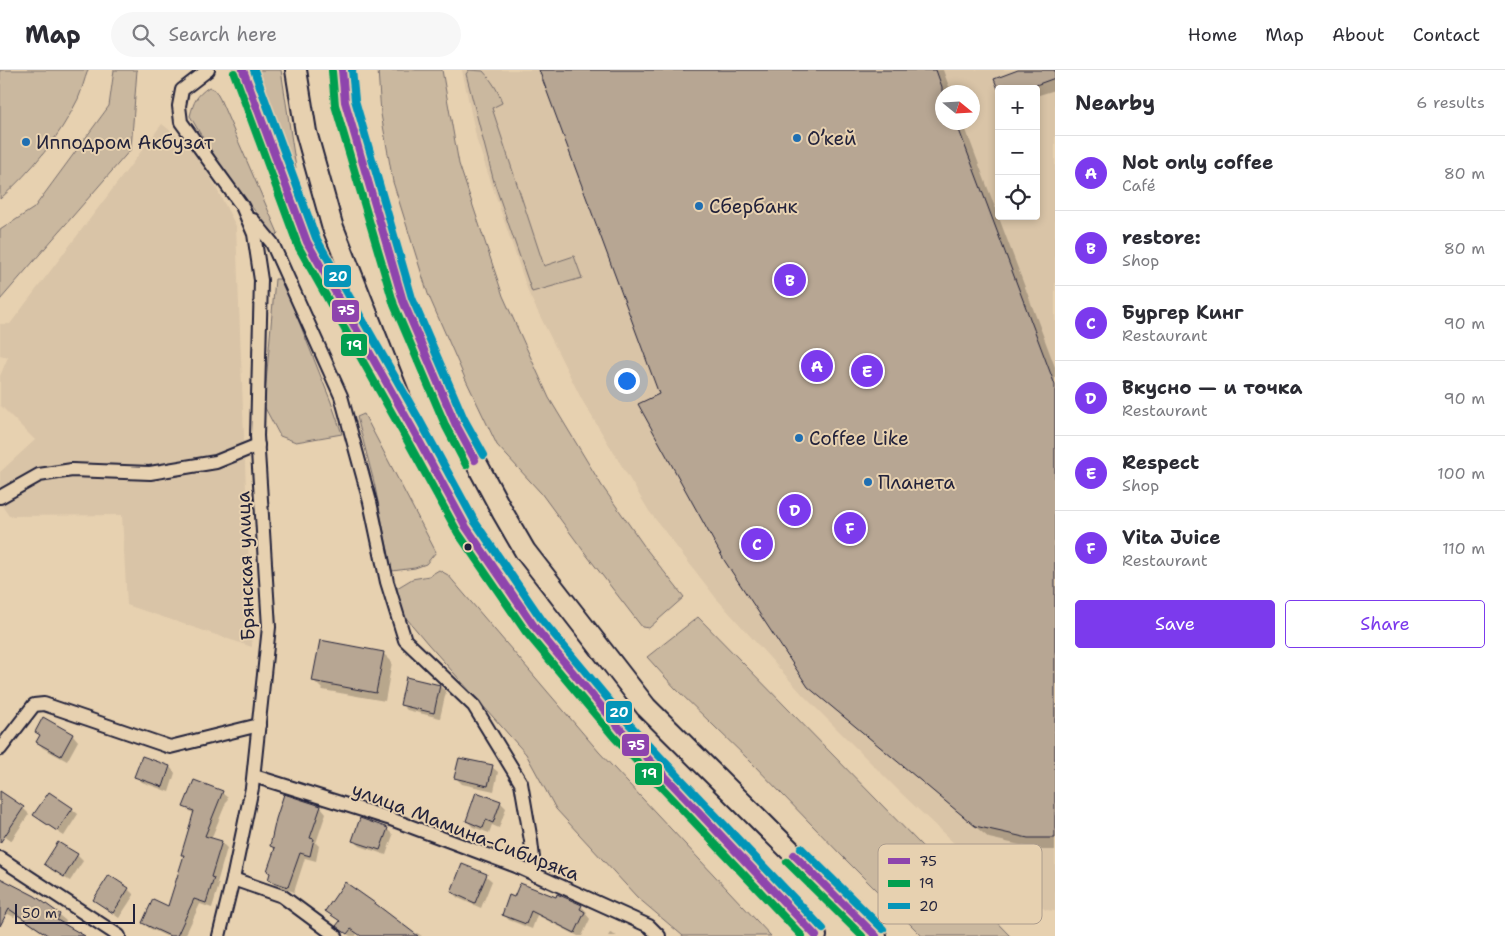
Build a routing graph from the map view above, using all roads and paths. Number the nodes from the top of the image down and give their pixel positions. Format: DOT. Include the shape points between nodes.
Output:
graph roads {
  1 [pos="208,70"];
  2 [pos="243,70"];
  3 [pos="296,70"];
  4 [pos="342,70"];
  5 [pos="242,206"];
  6 [pos="411,426"];
  7 [pos="258,445"];
  8 [pos="0,498"];
  9 [pos="259,725"];
  10 [pos="0,749"];
  11 [pos="254,776"];
  12 [pos="0,858"];
  13 [pos="535,875"];
  14 [pos="233,879"];
  15 [pos="119,936"];
  16 [pos="219,936"];
  17 [pos="336,936"];
  18 [pos="659,936"];
  19 [pos="816,936"];
  20 [pos="876,936"];
  1 -- 5 [label="street" via="182,90 181,122"];
  2 -- 6 [label="main road" via="307,242"];
  3 -- 6 [label="main road" via="306,132 332,225"];
  4 -- 20 [label="main road" via="345,102 403,301 455,423 525,551 646,707"];
  5 -- 7 [label="street, Брянская улица" via="254,234 261,280"];
  5 -- 13 [label="street" via="272,243 341,396 370,502 387,582 405,640 474,706 521,783"];
  6 -- 19 [label="main road" via="466,527 534,626 622,731"];
  7 -- 8 [label="street" via="216,462 150,473 72,470 39,475"];
  7 -- 9 [label="street, Брянская улица" via="270,627"];
  9 -- 10 [label="street" via="170,747 44,704 34,705"];
  9 -- 11 [label="street, Брянская улица"];
  11 -- 13 [label="street, улица Мамина-Сибиряка" via="388,818"];
  11 -- 14 [label="street, Брянская улица"];
  12 -- 15 [label="street"];
  13 -- 18 [label="street, улица Мамина-Сибиряка" via="649,926"];
  14 -- 16 [label="street, Брянская улица"];
  14 -- 17 [label="street" via="282,896"];
}
